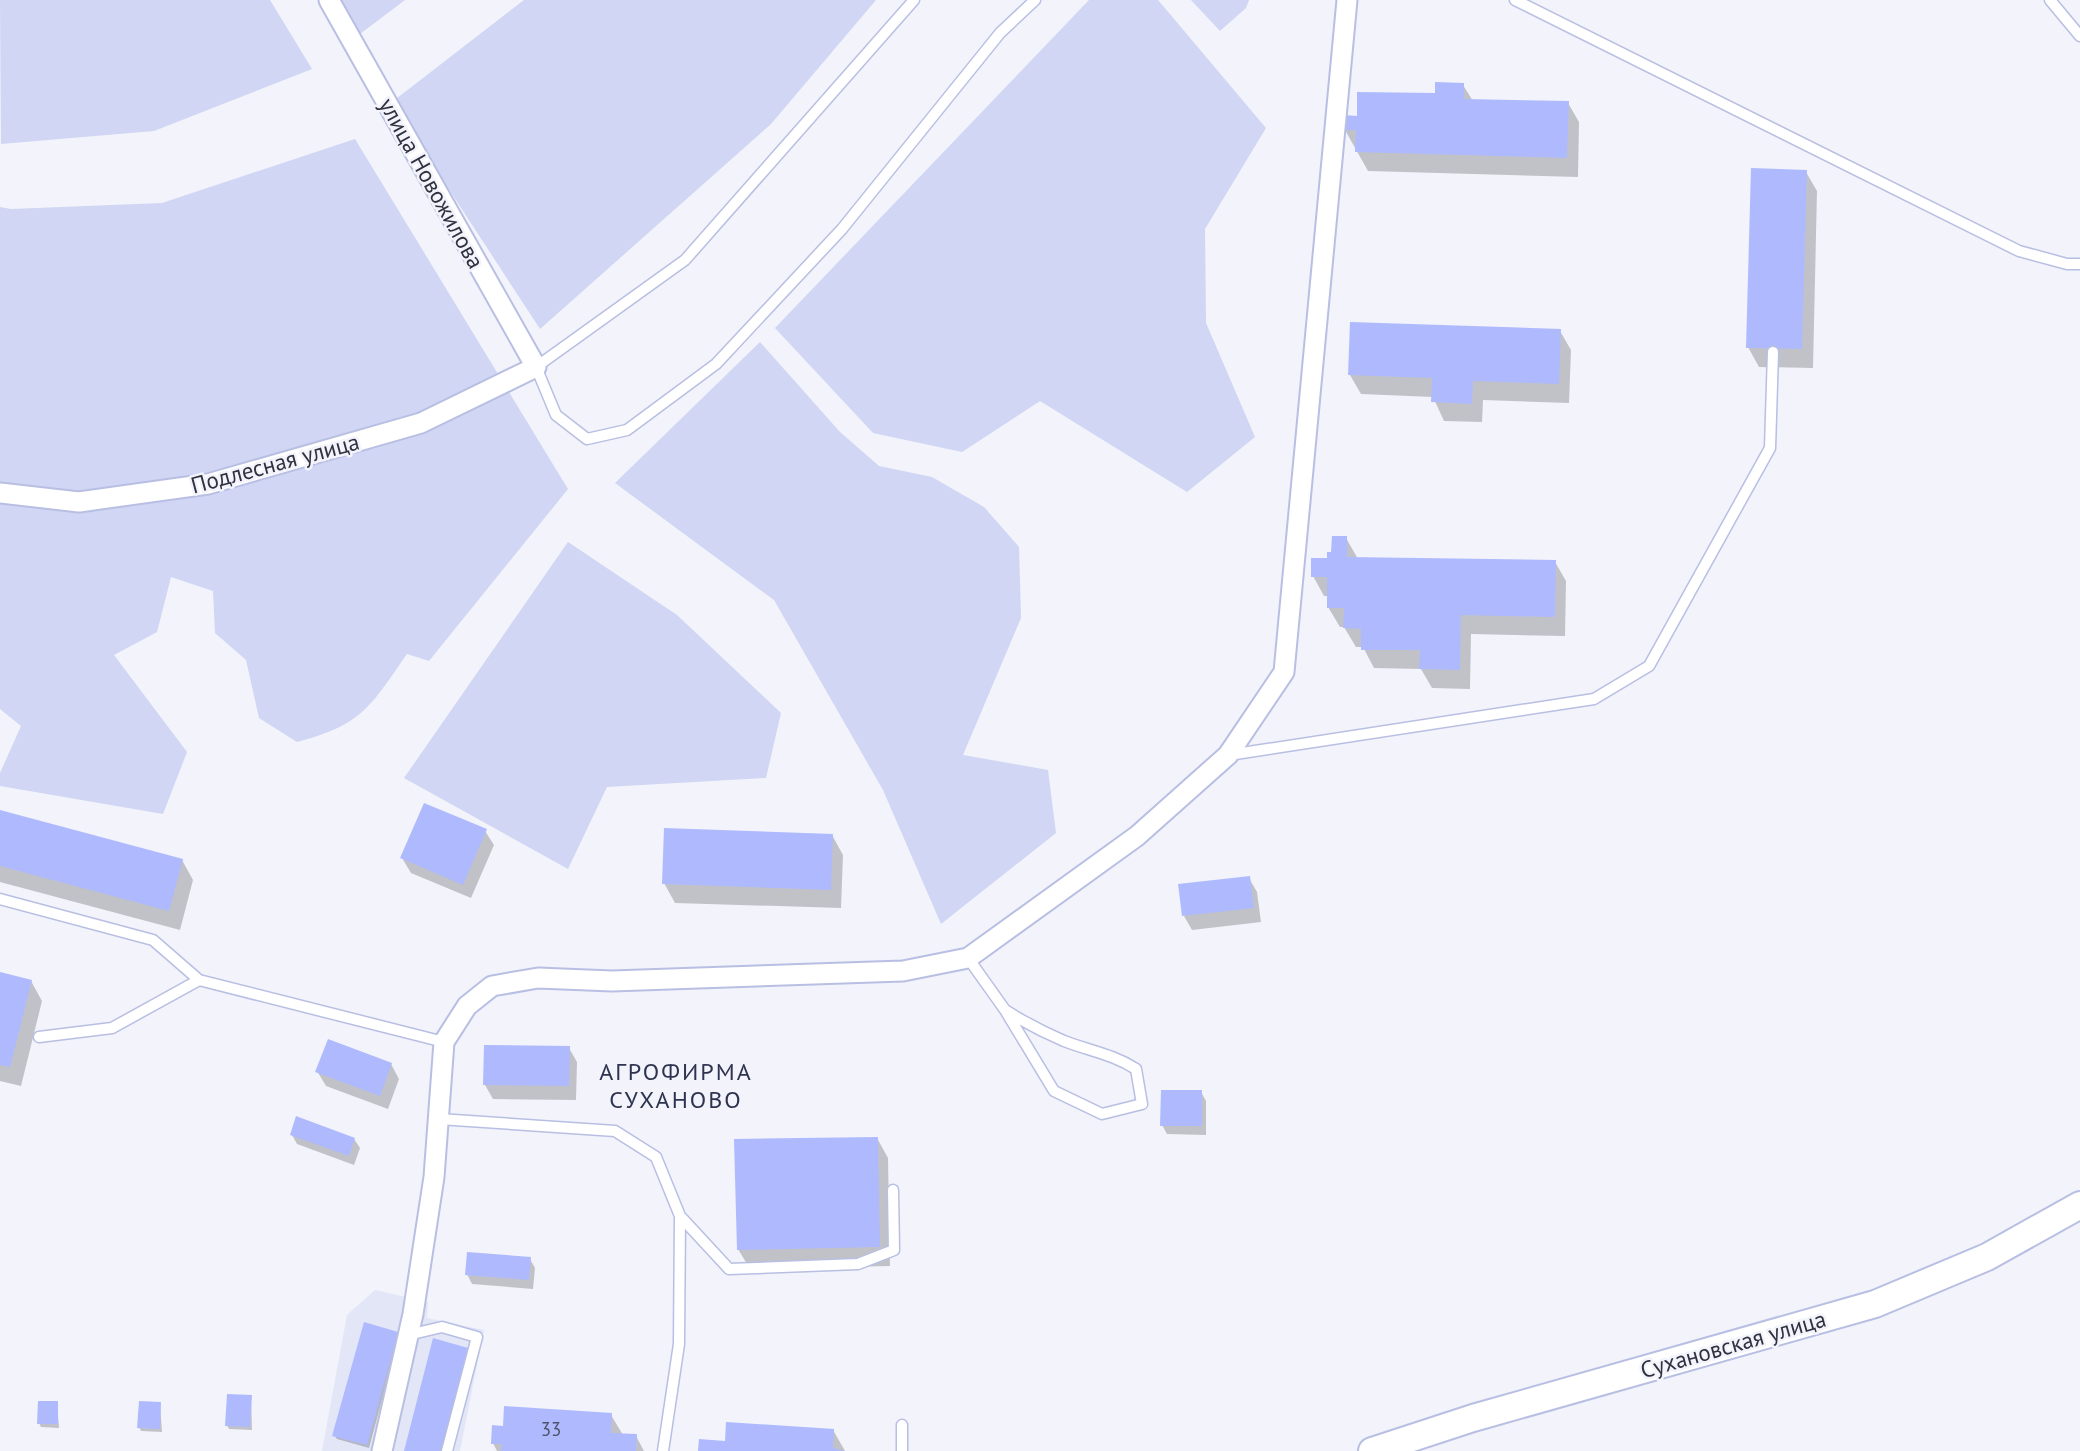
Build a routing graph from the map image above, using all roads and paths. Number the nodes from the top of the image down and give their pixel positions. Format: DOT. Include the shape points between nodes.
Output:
graph roads {
  1 [pos="329,0"];
  2 [pos="914,0"];
  3 [pos="1035,0"];
  4 [pos="1347,0"];
  5 [pos="1515,0"];
  6 [pos="2050,0"];
  7 [pos="2080,36"];
  8 [pos="2080,264"];
  9 [pos="1773,352"];
  10 [pos="536,367"];
  11 [pos="0,493"];
  12 [pos="1228,755"];
  13 [pos="0,899"];
  14 [pos="968,957"];
  15 [pos="199,980"];
  16 [pos="1005,1010"];
  17 [pos="40,1037"];
  18 [pos="444,1042"];
  19 [pos="439,1119"];
  20 [pos="893,1190"];
  21 [pos="2080,1205"];
  22 [pos="680,1216"];
  23 [pos="408,1335"];
  24 [pos="902,1425"];
  25 [pos="382,1451"];
  26 [pos="447,1451"];
  27 [pos="663,1451"];
  28 [pos="902,1451"];
  29 [pos="1372,1451"];
  1 -- 10 [label="street, улица Новожилова"];
  2 -- 10 [label="lane" via="685,260"];
  3 -- 10 [label="lane" via="1000,33 842,229 716,364 626,430 587,439 556,415"];
  4 -- 12 [label="street" via="1284,672"];
  5 -- 8 [label="lane" via="2019,251"];
  6 -- 7 [label="lane"];
  9 -- 12 [label="lane" via="1770,448 1649,666 1594,699"];
  10 -- 11 [label="street, Подлесная улица" via="421,423 208,484 79,502"];
  12 -- 14 [label="street" via="1137,836"];
  13 -- 15 [label="lane" via="153,940"];
  14 -- 16 [label="lane"];
  14 -- 18 [label="street" via="903,971 612,981 538,978 492,986 467,1006"];
  15 -- 17 [label="lane" via="112,1028"];
  15 -- 18 [label="lane"];
  16 -- 16 [label="lane" via="1054,1091 1102,1114 1142,1104 1136,1069 1115,1055 1066,1041"];
  18 -- 19 [label="street"];
  19 -- 22 [label="lane" via="615,1131 656,1157"];
  19 -- 23 [label="street"];
  20 -- 22 [label="lane" via="894,1250 858,1264 729,1269"];
  21 -- 29 [label="street, Сухановская улица" via="1987,1257 1875,1304"];
  22 -- 27 [label="lane" via="679,1344"];
  23 -- 25 [label="street"];
  23 -- 26 [label="lane" via="442,1327 477,1336"];
  24 -- 28 [label="lane"];
}
